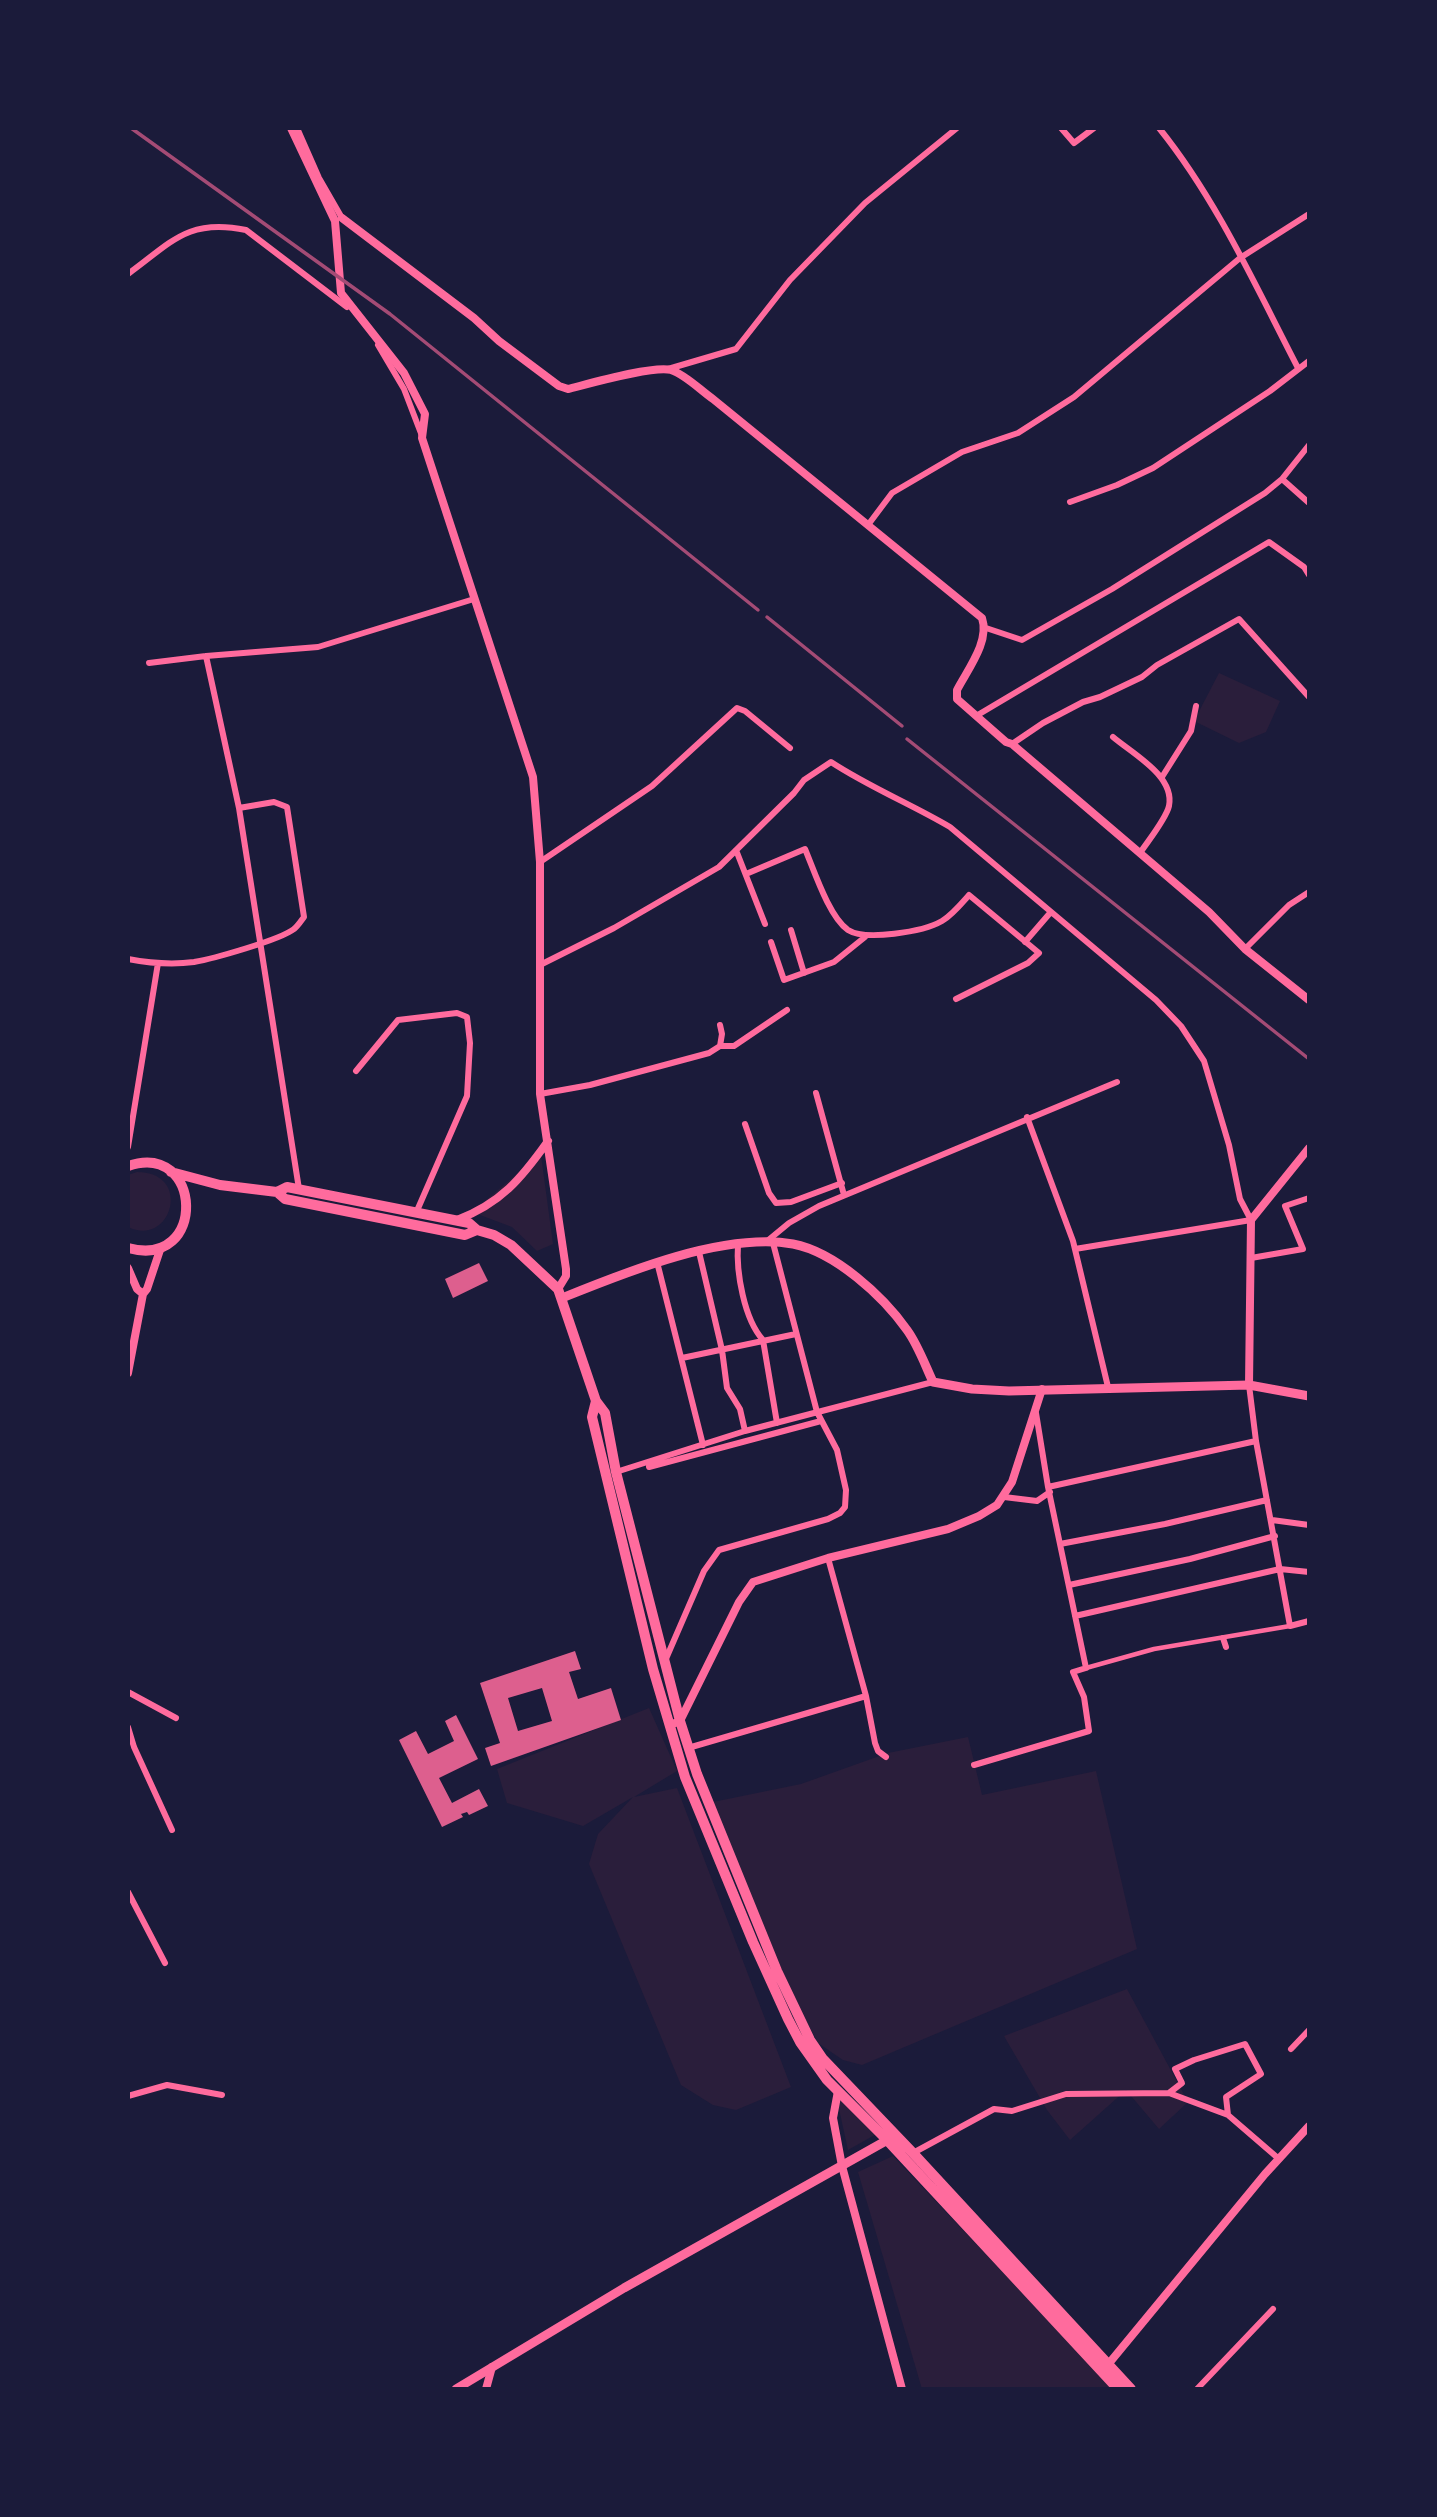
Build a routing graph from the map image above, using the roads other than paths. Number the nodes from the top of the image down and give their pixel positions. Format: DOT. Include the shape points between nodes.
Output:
graph roads {
  1 [pos="292,128"];
  2 [pos="297,128"];
  3 [pos="957,128"];
  4 [pos="1061,128"];
  5 [pos="1094,128"];
  6 [pos="1159,128"];
  7 [pos="1309,214"];
  8 [pos="342,218"];
  9 [pos="1240,258"];
  10 [pos="128,274"];
  11 [pos="1309,361"];
  12 [pos="1298,368"];
  13 [pos="668,369"];
  14 [pos="422,438"];
  15 [pos="1309,445"];
  16 [pos="1282,479"];
  17 [pos="1070,502"];
  18 [pos="1309,503"];
  19 [pos="868,525"];
  20 [pos="1309,575"];
  21 [pos="474,599"];
  22 [pos="986,628"];
  23 [pos="206,656"];
  24 [pos="149,663"];
  25 [pos="1309,697"];
  26 [pos="1196,706"];
  27 [pos="976,716"];
  28 [pos="1113,737"];
  29 [pos="1012,744"];
  30 [pos="790,748"];
  31 [pos="1162,777"];
  32 [pos="239,808"];
  33 [pos="736,850"];
  34 [pos="1140,853"];
  35 [pos="540,862"];
  36 [pos="746,874"];
  37 [pos="1309,892"];
  38 [pos="1050,913"];
  39 [pos="765,924"];
  40 [pos="791,930"];
  41 [pos="865,937"];
  42 [pos="771,942"];
  43 [pos="1026,942"];
  44 [pos="260,943"];
  45 [pos="1245,949"];
  46 [pos="128,959"];
  47 [pos="158,963"];
  48 [pos="540,965"];
  49 [pos="804,973"];
  50 [pos="956,999"];
  51 [pos="1309,1000"];
  52 [pos="787,1010"];
  53 [pos="720,1025"];
  54 [pos="720,1046"];
  55 [pos="356,1071"];
  56 [pos="1116,1082"];
  57 [pos="816,1093"];
  58 [pos="540,1094"];
  59 [pos="1027,1117"];
  60 [pos="745,1124"];
  61 [pos="548,1141"];
  62 [pos="128,1147"];
  63 [pos="1309,1148"];
  64 [pos="128,1164"];
  65 [pos="171,1172"];
  66 [pos="842,1183"];
  67 [pos="299,1189"];
  68 [pos="277,1192"];
  69 [pos="844,1195"];
  70 [pos="1309,1198"];
  71 [pos="416,1213"];
  72 [pos="1251,1220"];
  73 [pos="453,1221"];
  74 [pos="477,1230"];
  75 [pos="768,1243"];
  76 [pos="738,1244"];
  77 [pos="162,1247"];
  78 [pos="128,1248"];
  79 [pos="1075,1249"];
  80 [pos="699,1252"];
  81 [pos="1251,1258"];
  82 [pos="657,1262"];
  83 [pos="128,1268"];
  84 [pos="143,1294"];
  85 [pos="560,1294"];
  86 [pos="796,1334"];
  87 [pos="763,1340"];
  88 [pos="722,1350"];
  89 [pos="682,1358"];
  90 [pos="128,1373"];
  91 [pos="933,1382"];
  92 [pos="1249,1385"];
  93 [pos="1108,1387"];
  94 [pos="1042,1389"];
  95 [pos="1309,1396"];
  96 [pos="596,1401"];
  97 [pos="817,1412"];
  98 [pos="1036,1413"];
  99 [pos="821,1421"];
  100 [pos="777,1423"];
  101 [pos="745,1431"];
  102 [pos="1256,1441"];
  103 [pos="703,1445"];
  104 [pos="649,1467"];
  105 [pos="616,1472"];
  106 [pos="1049,1489"];
  107 [pos="1004,1497"];
  108 [pos="1267,1500"];
  109 [pos="1272,1520"];
  110 [pos="1309,1525"];
  111 [pos="1275,1536"];
  112 [pos="1060,1544"];
  113 [pos="828,1559"];
  114 [pos="1280,1569"];
  115 [pos="1309,1572"];
  116 [pos="1069,1585"];
  117 [pos="1075,1616"];
  118 [pos="1309,1621"];
  119 [pos="1290,1626"];
  120 [pos="1223,1638"];
  121 [pos="1226,1647"];
  122 [pos="665,1661"];
  123 [pos="1086,1668"];
  124 [pos="128,1692"];
  125 [pos="866,1696"];
  126 [pos="176,1718"];
  127 [pos="675,1723"];
  128 [pos="128,1727"];
  129 [pos="688,1748"];
  130 [pos="886,1757"];
  131 [pos="974,1765"];
  132 [pos="172,1830"];
  133 [pos="128,1892"];
  134 [pos="165,1964"];
  135 [pos="1309,2030"];
  136 [pos="1291,2049"];
  137 [pos="838,2091"];
  138 [pos="1169,2093"];
  139 [pos="222,2095"];
  140 [pos="128,2096"];
  141 [pos="1228,2116"];
  142 [pos="1309,2126"];
  143 [pos="891,2137"];
  144 [pos="913,2153"];
  145 [pos="1279,2159"];
  146 [pos="842,2166"];
  147 [pos="1273,2309"];
  148 [pos="492,2367"];
  149 [pos="1104,2368"];
  150 [pos="456,2389"];
  151 [pos="486,2389"];
  152 [pos="902,2389"];
  153 [pos="1118,2389"];
  154 [pos="1131,2389"];
  155 [pos="1197,2389"];
  1 -- 14 [label="street" via="335,221 341,293 404,373 425,414"];
  2 -- 8 [label="street"];
  3 -- 13 [label="street" via="865,204 790,280 736,349"];
  4 -- 5 [label="street" via="1074,143"];
  6 -- 9 [label="street" via="1218,215"];
  7 -- 9 [label="street"];
  8 -- 13 [label="street" via="559,387"];
  9 -- 12 [label="street"];
  9 -- 19 [label="street" via="1074,397 1018,433 962,452 892,493"];
  10 -- 14 [label="street" via="190,230 217,225 246,230 343,302 397,377"];
  11 -- 12 [label="street"];
  12 -- 17 [label="street" via="1153,468"];
  13 -- 19 [label="street" via="713,399"];
  14 -- 21 [label="street"];
  15 -- 16 [label="street"];
  16 -- 18 [label="street"];
  16 -- 22 [label="street" via="1112,589 1022,640"];
  19 -- 22 [label="street" via="982,618"];
  20 -- 27 [label="street" via="1269,542"];
  21 -- 23 [label="street" via="318,647"];
  21 -- 35 [label="street" via="533,777"];
  22 -- 27 [label="street" via="957,690 957,699"];
  23 -- 24 [label="street"];
  23 -- 32 [label="street"];
  25 -- 29 [label="street" via="1239,619 1142,677 1083,702"];
  26 -- 31 [label="street" via="1191,731"];
  27 -- 29 [label="street"];
  28 -- 31 [label="street"];
  29 -- 34 [label="street"];
  30 -- 35 [label="street" via="737,708 652,786"];
  31 -- 34 [label="street" via="1170,794 1169,809"];
  32 -- 44 [label="street"];
  32 -- 44 [label="street" via="274,802 287,807 293,837 304,916 293,930"];
  33 -- 36 [label="street"];
  33 -- 38 [label="street" via="804,779 831,762 950,827"];
  33 -- 48 [label="street" via="719,867"];
  34 -- 45 [label="street"];
  35 -- 48 [label="street"];
  36 -- 39 [label="street"];
  36 -- 41 [label="street" via="805,849 827,903 846,929"];
  37 -- 45 [label="street" via="1289,905"];
  38 -- 43 [label="street"];
  38 -- 72 [label="street" via="1156,1000 1181,1026 1204,1061 1240,1199"];
  40 -- 49 [label="street"];
  41 -- 43 [label="street" via="926,928 943,920 969,895"];
  41 -- 49 [label="street" via="834,962"];
  42 -- 49 [label="street" via="784,980"];
  43 -- 50 [label="street" via="1039,953 1028,964"];
  44 -- 47 [label="street" via="194,962"];
  44 -- 67 [label="street"];
  45 -- 51 [label="street"];
  46 -- 47 [label="street"];
  47 -- 62 [label="street"];
  48 -- 58 [label="street"];
  52 -- 54 [label="street" via="734,1045"];
  53 -- 54 [label="street"];
  54 -- 58 [label="street" via="678,1063"];
  55 -- 71 [label="street" via="398,1020 457,1013 467,1017 467,1096"];
  56 -- 59 [label="street"];
  57 -- 66 [label="street"];
  58 -- 61 [label="street"];
  59 -- 69 [label="street"];
  59 -- 79 [label="street"];
  60 -- 66 [label="street" via="776,1203 792,1202"];
  61 -- 73 [label="street" via="528,1169 496,1200"];
  61 -- 85 [label="street" via="566,1269"];
  63 -- 72 [label="street"];
  64 -- 65 [label="highway" via="151,1163"];
  65 -- 68 [label="highway" via="220,1185"];
  65 -- 77 [label="highway" via="184,1190 188,1212 183,1227"];
  66 -- 69 [label="street"];
  67 -- 68 [label="highway" via="287,1187"];
  67 -- 71 [label="highway"];
  68 -- 74 [label="highway" via="285,1199 465,1235"];
  69 -- 75 [label="street" via="789,1223"];
  70 -- 81 [label="street" via="1285,1206 1303,1249"];
  71 -- 73 [label="highway"];
  72 -- 79 [label="street"];
  72 -- 81 [label="street"];
  73 -- 74 [label="highway" via="469,1223"];
  74 -- 85 [label="highway" via="525,1255"];
  75 -- 76 [label="main road"];
  75 -- 86 [label="street"];
  75 -- 91 [label="main road" via="794,1244 828,1258 867,1285 907,1330"];
  76 -- 80 [label="main road"];
  76 -- 87 [label="street" via="741,1289 755,1332"];
  77 -- 78 [label="highway" via="150,1251"];
  77 -- 84 [label="street"];
  79 -- 93 [label="street"];
  80 -- 82 [label="main road"];
  80 -- 88 [label="street"];
  81 -- 92 [label="street"];
  82 -- 85 [label="main road"];
  82 -- 89 [label="street"];
  83 -- 84 [label="street"];
  84 -- 90 [label="street"];
  85 -- 96 [label="highway"];
  86 -- 87 [label="street"];
  86 -- 97 [label="street"];
  87 -- 88 [label="street"];
  87 -- 100 [label="street"];
  88 -- 89 [label="street"];
  88 -- 101 [label="street" via="727,1388 740,1409"];
  89 -- 103 [label="street"];
  91 -- 94 [label="main road" via="972,1389"];
  91 -- 97 [label="street"];
  92 -- 93 [label="main road"];
  92 -- 95 [label="main road"];
  92 -- 102 [label="street"];
  93 -- 94 [label="main road"];
  94 -- 98 [label="street"];
  96 -- 105 [label="highway" via="605,1413"];
  96 -- 127 [label="highway" via="592,1417 653,1669"];
  97 -- 99 [label="street"];
  97 -- 100 [label="street"];
  98 -- 106 [label="street"];
  98 -- 107 [label="street"];
  99 -- 104 [label="street"];
  99 -- 122 [label="street" via="837,1450 845,1507 828,1519 719,1550 704,1571"];
  100 -- 101 [label="street"];
  101 -- 103 [label="street"];
  102 -- 106 [label="street"];
  102 -- 108 [label="street"];
  103 -- 105 [label="street"];
  105 -- 122 [label="highway"];
  106 -- 107 [label="street" via="1037,1501"];
  106 -- 112 [label="street"];
  107 -- 113 [label="street" via="979,1516 948,1530"];
  108 -- 109 [label="street"];
  108 -- 112 [label="street"];
  109 -- 110 [label="street"];
  109 -- 111 [label="street"];
  111 -- 114 [label="street"];
  111 -- 116 [label="street"];
  112 -- 116 [label="street"];
  113 -- 125 [label="street"];
  113 -- 127 [label="street" via="753,1582"];
  114 -- 115 [label="street"];
  114 -- 117 [label="street"];
  114 -- 119 [label="street"];
  116 -- 117 [label="street"];
  117 -- 123 [label="street"];
  118 -- 119 [label="street"];
  119 -- 120 [label="street"];
  120 -- 121 [label="street"];
  120 -- 123 [label="street" via="1154,1649"];
  122 -- 127 [label="highway"];
  123 -- 131 [label="street" via="1073,1672 1084,1697 1089,1731"];
  124 -- 126 [label="street"];
  125 -- 129 [label="street"];
  125 -- 130 [label="street" via="875,1742"];
  127 -- 129 [label="highway"];
  127 -- 137 [label="highway" via="685,1777 788,2019"];
  128 -- 132 [label="street"];
  129 -- 143 [label="highway" via="777,1971 810,2040"];
  133 -- 134 [label="street"];
  135 -- 136 [label="street"];
  137 -- 143 [label="highway"];
  137 -- 146 [label="street" via="833,2118"];
  138 -- 141 [label="street"];
  138 -- 141 [label="street" via="1182,2083 1175,2069 1245,2044 1261,2074 1226,2097"];
  138 -- 144 [label="street" via="1066,2094 1012,2111 995,2109"];
  139 -- 140 [label="street" via="167,2085"];
  141 -- 145 [label="street"];
  142 -- 145 [label="street"];
  143 -- 144 [label="highway"];
  143 -- 146 [label="main road"];
  143 -- 149 [label="highway"];
  144 -- 149 [label="highway"];
  145 -- 149 [label="street"];
  146 -- 148 [label="main road"];
  146 -- 152 [label="street"];
  147 -- 155 [label="street"];
  148 -- 150 [label="main road"];
  148 -- 151 [label="street"];
  149 -- 153 [label="highway"];
  149 -- 154 [label="highway"];
}
